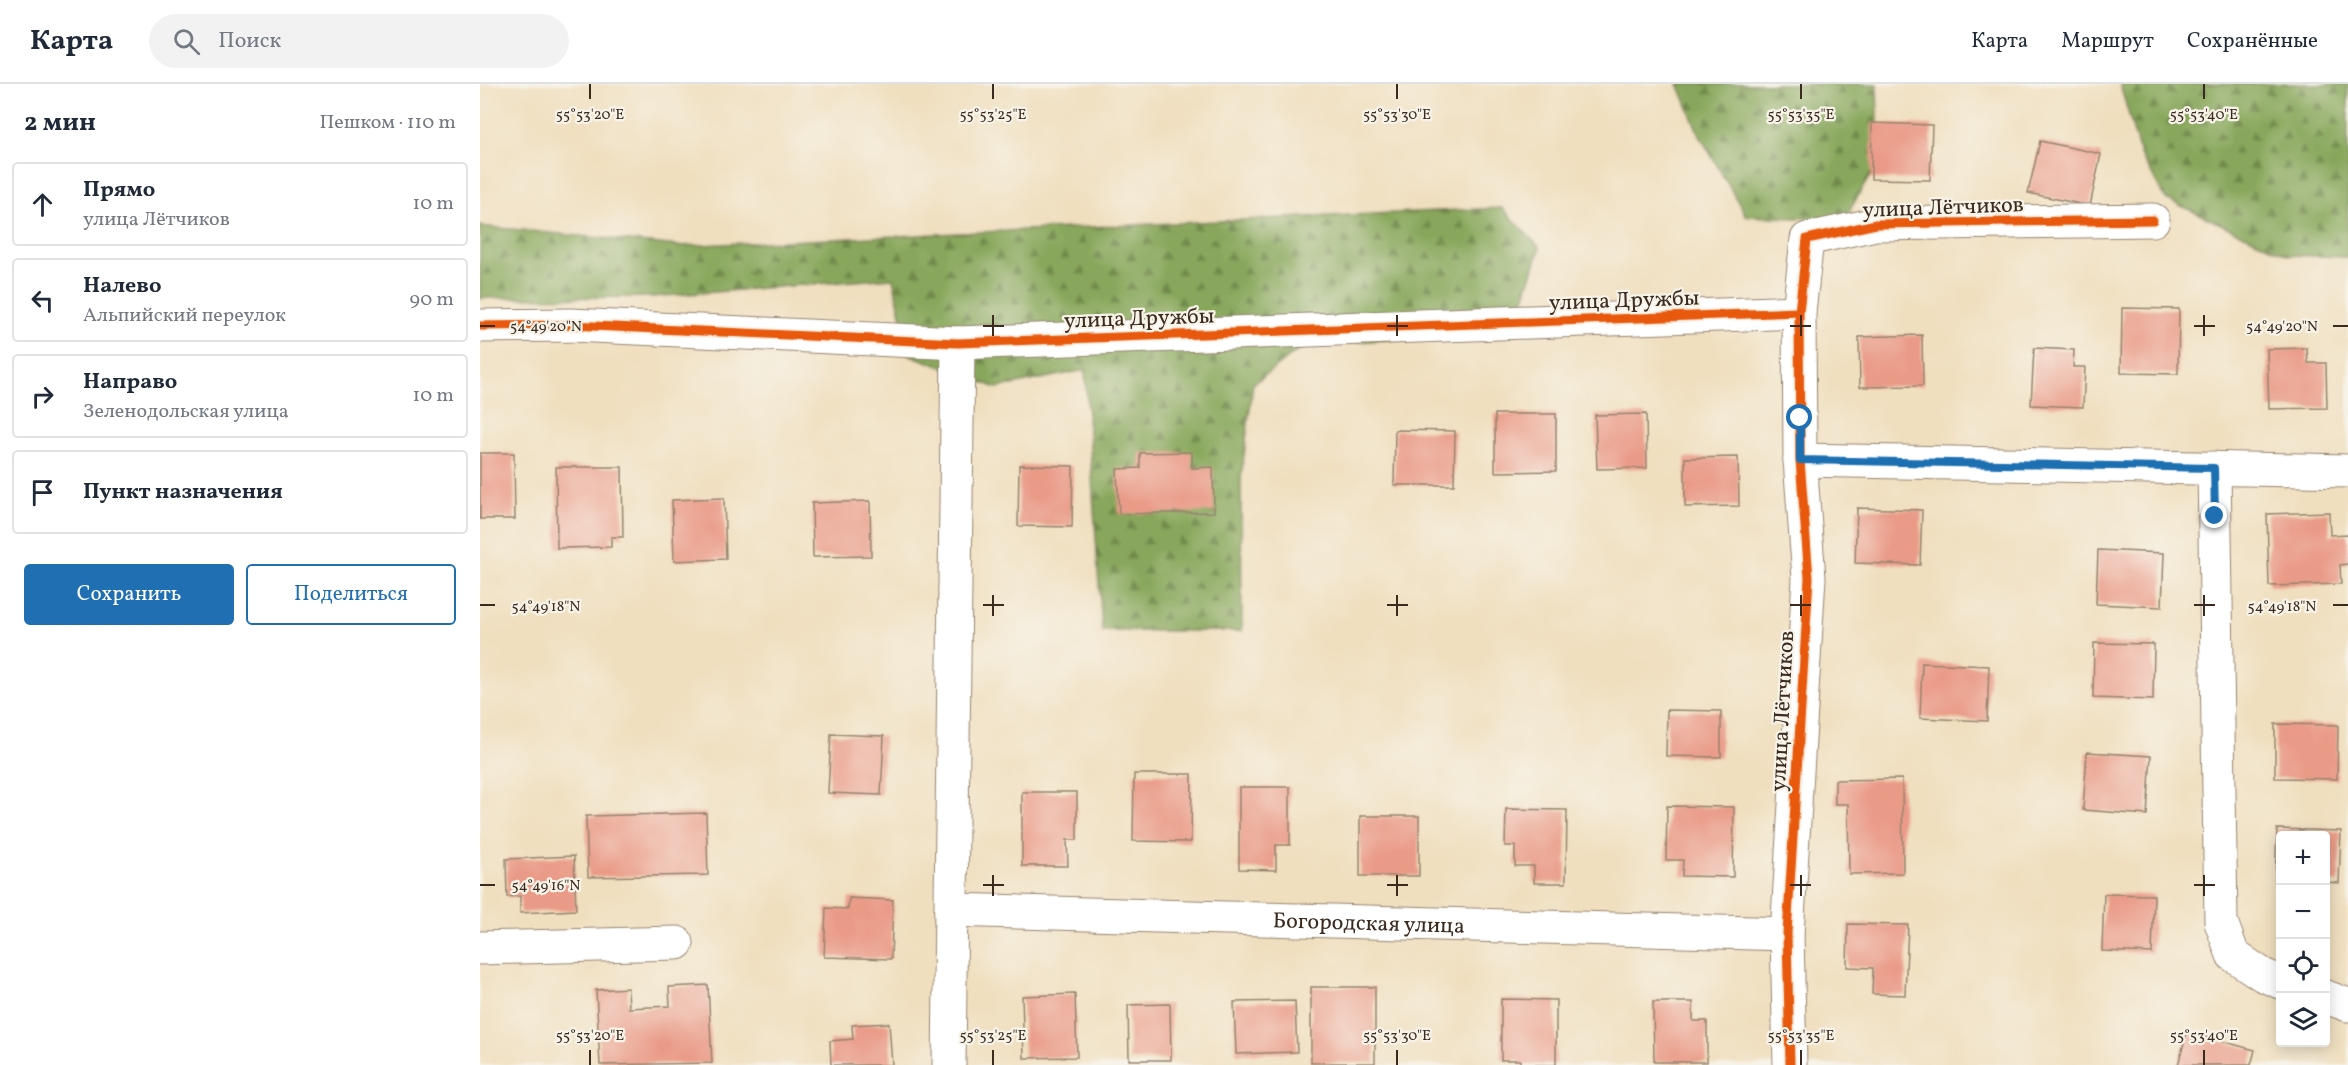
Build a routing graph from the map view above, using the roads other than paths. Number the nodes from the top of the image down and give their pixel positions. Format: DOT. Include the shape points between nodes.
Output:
graph roads {
  1 [pos="2153,220"];
  2 [pos="1799,312"];
  3 [pos="480,326"];
  4 [pos="958,343"];
  5 [pos="1800,460"];
  6 [pos="2214,468"];
  7 [pos="2348,471"];
  8 [pos="951,910"];
  9 [pos="1787,934"];
  10 [pos="676,943"];
  11 [pos="480,948"];
  12 [pos="2276,980"];
  13 [pos="2330,999"];
  14 [pos="2348,1005"];
  15 [pos="949,1065"];
  16 [pos="1790,1065"];
  1 -- 2 [label="street, улица Лётчиков" via="1876,224 1807,239"];
  2 -- 4 [label="street, улица Дружбы"];
  2 -- 5 [label="street, улица Лётчиков"];
  3 -- 4 [label="street, улица Дружбы" via="571,325"];
  4 -- 8 [label="street"];
  5 -- 6 [label="street"];
  5 -- 9 [label="street, улица Лётчиков" via="1809,578"];
  6 -- 7 [label="street"];
  6 -- 12 [label="street" via="2221,922 2233,955"];
  8 -- 9 [label="street, Богородская улица"];
  8 -- 15 [label="street"];
  9 -- 16 [label="street, улица Лётчиков"];
  10 -- 11 [label="street"];
  13 -- 14 [label="street"];
}
